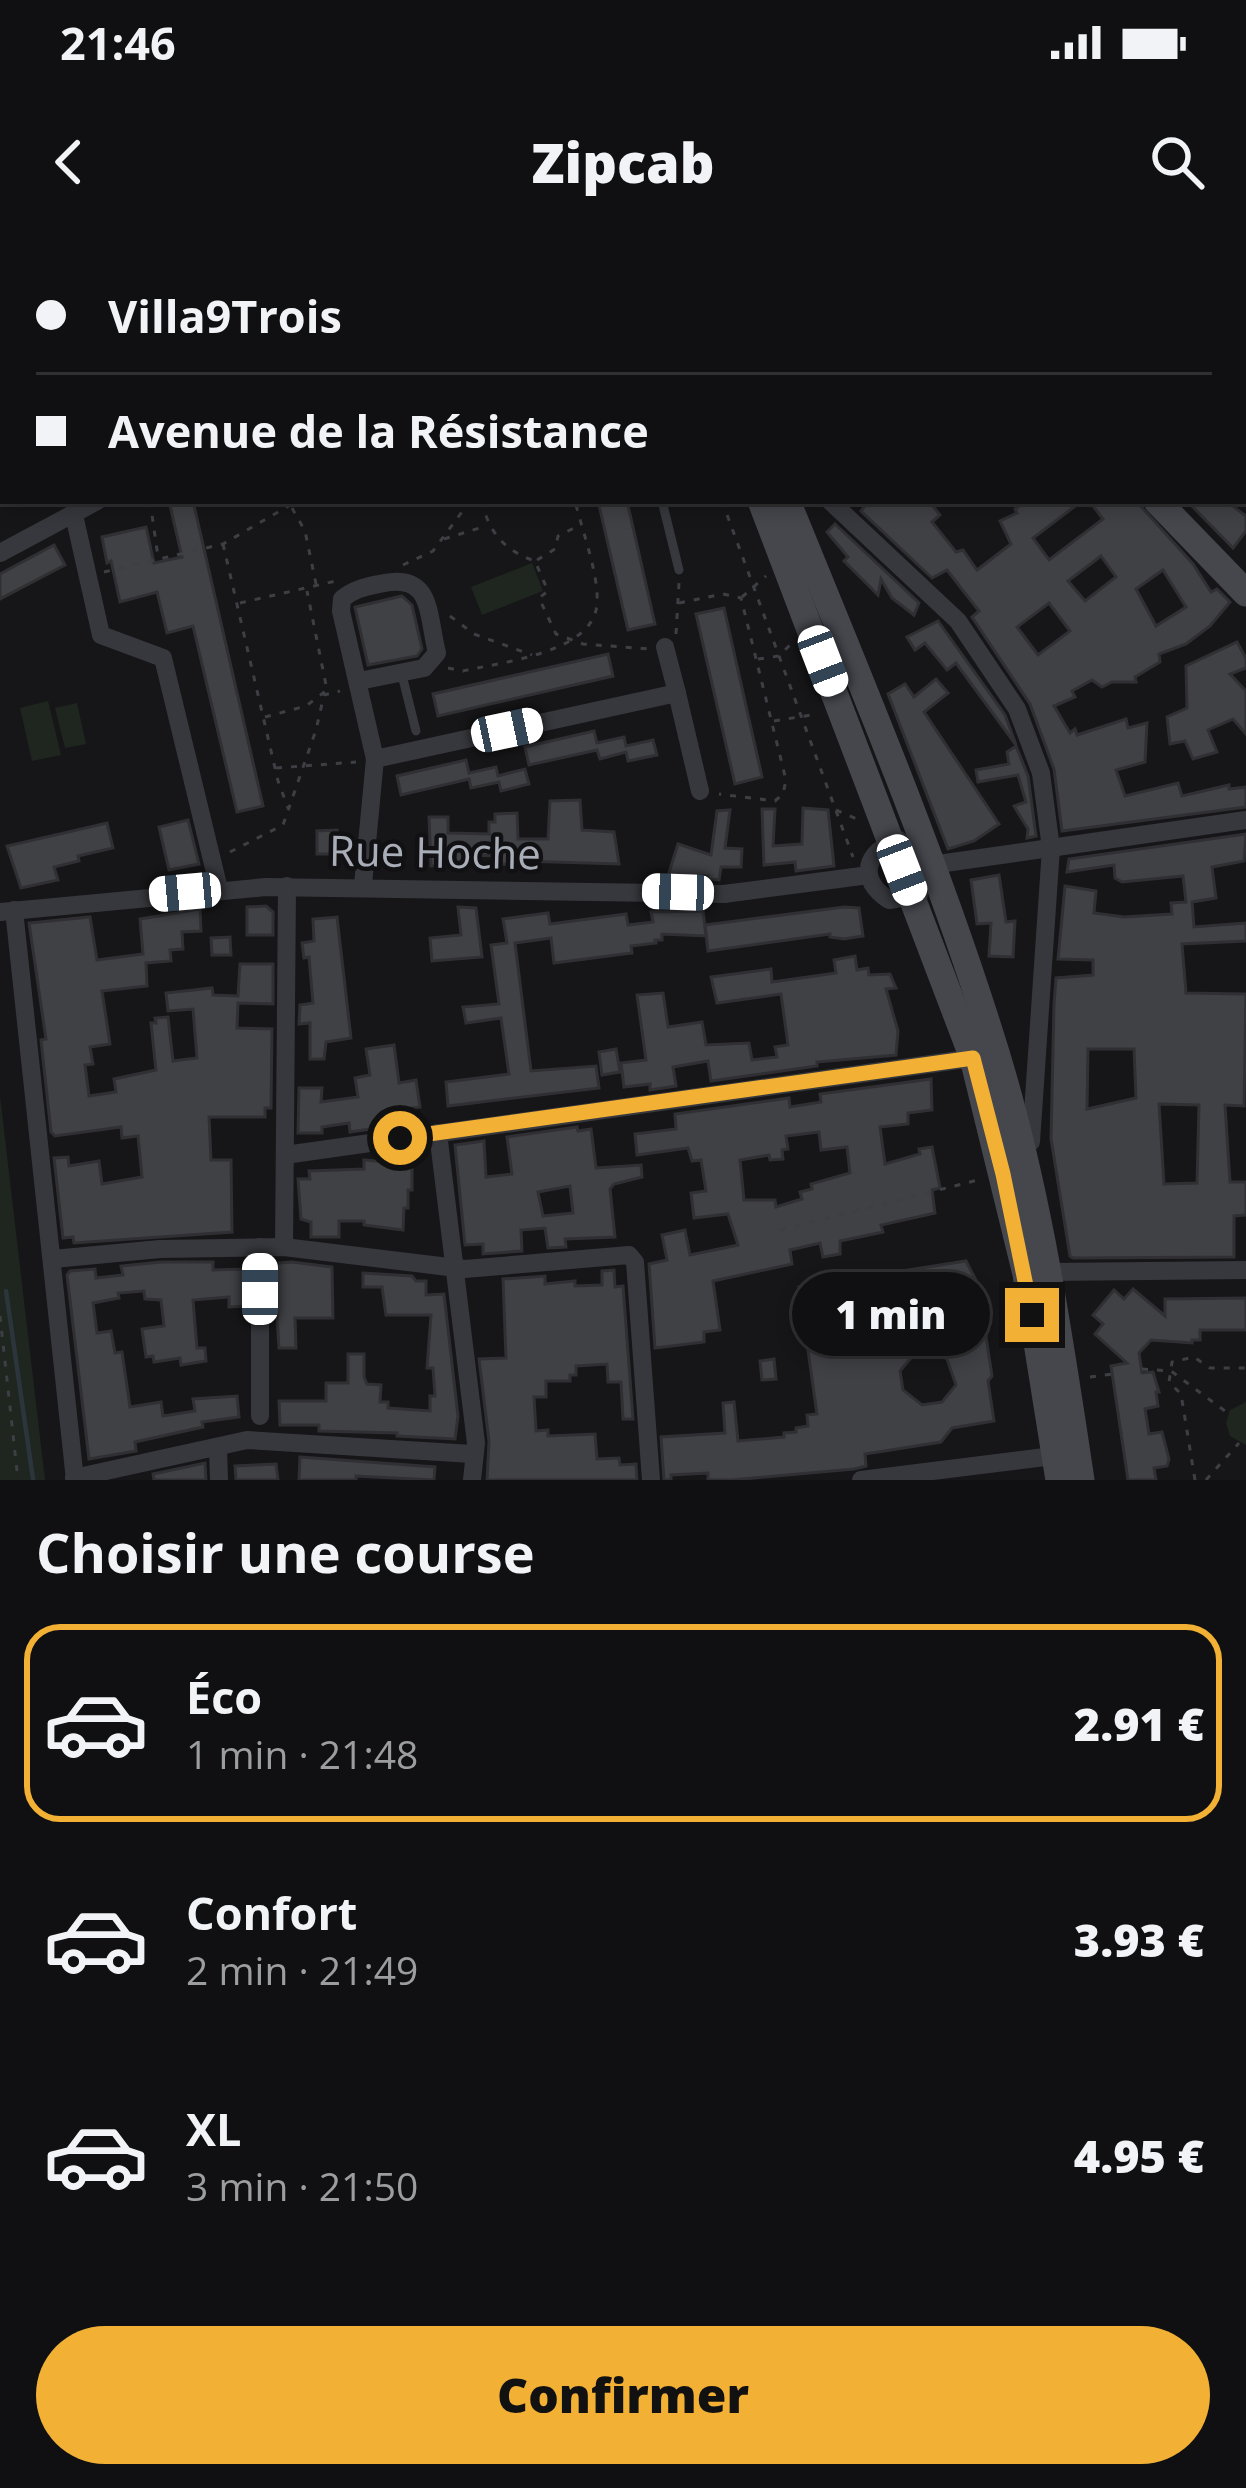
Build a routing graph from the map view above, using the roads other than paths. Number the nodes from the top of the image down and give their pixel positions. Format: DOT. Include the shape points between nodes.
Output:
graph roads {
  1 [pos="92,504"];
  2 [pos="663,504"];
  3 [pos="762,504"];
  4 [pos="789,504"];
  5 [pos="833,504"];
  6 [pos="1160,504"];
  7 [pos="74,515"];
  8 [pos="0,553"];
  9 [pos="679,569"];
  10 [pos="1246,593"];
  11 [pos="665,647"];
  12 [pos="400,671"];
  13 [pos="359,684"];
  14 [pos="677,693"];
  15 [pos="416,731"];
  16 [pos="375,760"];
  17 [pos="700,791"];
  18 [pos="1246,820"];
  19 [pos="920,832"];
  20 [pos="882,833"];
  21 [pos="1051,848"];
  22 [pos="864,875"];
  23 [pos="927,884"];
  24 [pos="363,885"];
  25 [pos="286,886"];
  26 [pos="219,889"];
  27 [pos="7,911"];
  28 [pos="973,1058"];
  29 [pos="438,1133"];
  30 [pos="1026,1145"];
  31 [pos="285,1155"];
  32 [pos="260,1247"];
  33 [pos="284,1247"];
  34 [pos="53,1258"];
  35 [pos="453,1268"];
  36 [pos="1246,1270"];
  37 [pos="1053,1272"];
  38 [pos="260,1416"];
  39 [pos="218,1447"];
  40 [pos="472,1454"];
  41 [pos="1083,1464"];
  42 [pos="1052,1469"];
  43 [pos="75,1479"];
  44 [pos="870,1479"];
  45 [pos="219,1480"];
  46 [pos="472,1480"];
  47 [pos="651,1480"];
  1 -- 7 [label="street"];
  2 -- 9 [label="lane"];
  3 -- 20 [label="main road"];
  4 -- 19 [label="main road"];
  5 -- 21 [label="street" via="958,621 1017,709 1041,772"];
  6 -- 10 [label="main road"];
  7 -- 8 [label="street"];
  7 -- 26 [label="street" via="101,635 163,658"];
  11 -- 14 [label="street"];
  12 -- 13 [label="street"];
  12 -- 13 [label="street" via="424,668 437,653 417,585 399,579 342,599"];
  12 -- 15 [label="lane"];
  13 -- 16 [label="street"];
  14 -- 16 [label="street"];
  14 -- 17 [label="street"];
  16 -- 24 [label="street"];
  18 -- 21 [label="street"];
  19 -- 20 [label="street"];
  19 -- 23 [label="main road"];
  20 -- 22 [label="street"];
  20 -- 23 [label="main road"];
  21 -- 23 [label="street"];
  21 -- 30 [label="street"];
  22 -- 23 [label="street" via="889,901"];
  22 -- 24 [label="street, Rue Hoche" via="724,894"];
  23 -- 28 [label="main road"];
  23 -- 30 [label="main road"];
  24 -- 25 [label="street, Rue Hoche"];
  25 -- 26 [label="street, Rue Hoche"];
  25 -- 31 [label="street"];
  26 -- 27 [label="street, Rue Hoche"];
  27 -- 34 [label="street"];
  28 -- 29 [label="street"];
  28 -- 42 [label="main road" via="1026,1274"];
  29 -- 31 [label="street"];
  29 -- 35 [label="street"];
  30 -- 37 [label="main road"];
  31 -- 33 [label="street"];
  32 -- 33 [label="street"];
  32 -- 34 [label="street"];
  32 -- 38 [label="street"];
  33 -- 35 [label="street"];
  34 -- 43 [label="street"];
  35 -- 40 [label="street"];
  35 -- 47 [label="street" via="632,1256"];
  36 -- 37 [label="street"];
  37 -- 41 [label="main road"];
  39 -- 40 [label="street" via="247,1440"];
  39 -- 43 [label="street"];
  39 -- 45 [label="street"];
  40 -- 46 [label="street"];
  42 -- 44 [label="street"];
}
